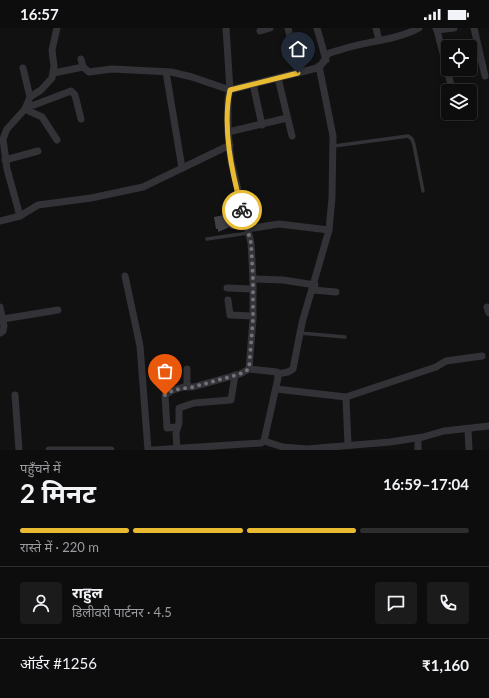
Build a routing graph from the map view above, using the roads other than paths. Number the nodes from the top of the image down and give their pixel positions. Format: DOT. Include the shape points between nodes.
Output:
graph roads {
  1 [pos="57,28"];
  2 [pos="226,28"];
  3 [pos="270,28"];
  4 [pos="288,28"];
  5 [pos="317,28"];
  6 [pos="376,28"];
  7 [pos="419,28"];
  8 [pos="454,28"];
  9 [pos="474,28"];
  10 [pos="436,29"];
  11 [pos="406,30"];
  12 [pos="260,31"];
  13 [pos="379,40"];
  14 [pos="81,59"];
  15 [pos="326,60"];
  16 [pos="319,66"];
  17 [pos="83,67"];
  18 [pos="23,68"];
  19 [pos="166,72"];
  20 [pos="54,73"];
  21 [pos="298,73"];
  22 [pos="485,76"];
  23 [pos="278,78"];
  24 [pos="253,84"];
  25 [pos="451,84"];
  26 [pos="230,90"];
  27 [pos="30,97"];
  28 [pos="26,107"];
  29 [pos="287,118"];
  30 [pos="81,119"];
  31 [pos="262,125"];
  32 [pos="228,132"];
  33 [pos="292,136"];
  34 [pos="57,140"];
  35 [pos="2,142"];
  36 [pos="230,145"];
  37 [pos="334,146"];
  38 [pos="38,151"];
  39 [pos="5,160"];
  40 [pos="182,168"];
  41 [pos="423,191"];
  42 [pos="20,216"];
  43 [pos="0,222"];
  44 [pos="329,230"];
  45 [pos="248,231"];
  46 [pos="207,239"];
  47 [pos="125,276"];
  48 [pos="253,279"];
  49 [pos="227,288"];
  50 [pos="314,288"];
  51 [pos="253,289"];
  52 [pos="336,292"];
  53 [pos="228,300"];
  54 [pos="0,307"];
  55 [pos="58,310"];
  56 [pos="253,316"];
  57 [pos="3,319"];
  58 [pos="0,333"];
  59 [pos="300,333"];
  60 [pos="345,337"];
  61 [pos="482,356"];
  62 [pos="187,369"];
  63 [pos="249,369"];
  64 [pos="278,374"];
  65 [pos="236,375"];
  66 [pos="186,387"];
  67 [pos="276,388"];
  68 [pos="15,394"];
  69 [pos="346,397"];
  70 [pos="489,426"];
  71 [pos="177,427"];
  72 [pos="468,429"];
  73 [pos="418,438"];
  74 [pos="261,445"];
  75 [pos="347,447"];
  76 [pos="177,449"];
  77 [pos="190,449"];
  78 [pos="19,450"];
  79 [pos="49,450"];
  80 [pos="111,450"];
  81 [pos="148,450"];
  82 [pos="153,450"];
  83 [pos="162,450"];
  84 [pos="418,450"];
  85 [pos="469,450"];
  1 -- 20 [label="street" via="52,50"];
  2 -- 26 [label="street"];
  3 -- 12 [label="street"];
  4 -- 21 [label="street"];
  5 -- 15 [label="street"];
  6 -- 13 [label="street"];
  7 -- 11 [label="street"];
  8 -- 10 [label="street"];
  9 -- 22 [label="street"];
  10 -- 25 [label="street"];
  11 -- 13 [label="street"];
  13 -- 15 [label="street" via="328,54"];
  14 -- 17 [label="street"];
  15 -- 16 [label="street"];
  16 -- 21 [label="street"];
  16 -- 37 [label="street"];
  17 -- 19 [label="street" via="89,72"];
  17 -- 20 [label="street"];
  18 -- 27 [label="street"];
  19 -- 26 [label="street" via="192,77"];
  19 -- 40 [label="street"];
  20 -- 27 [label="street" via="48,83"];
  21 -- 23 [label="street"];
  23 -- 24 [label="street"];
  23 -- 29 [label="street"];
  24 -- 26 [label="street"];
  24 -- 31 [label="street"];
  26 -- 32 [label="street"];
  27 -- 28 [label="street"];
  28 -- 30 [label="street" via="71,91 75,95"];
  28 -- 34 [label="street" via="42,118"];
  28 -- 35 [label="street" via="7,129"];
  29 -- 31 [label="street"];
  29 -- 33 [label="street"];
  31 -- 32 [label="street"];
  32 -- 36 [label="street"];
  35 -- 39 [label="street"];
  36 -- 40 [label="street"];
  36 -- 45 [label="street"];
  37 -- 41 [label="lane" via="411,137"];
  37 -- 44 [label="street"];
  38 -- 39 [label="street"];
  39 -- 42 [label="street"];
  40 -- 42 [label="street" via="143,187 91,198 38,205"];
  42 -- 43 [label="street"];
  44 -- 45 [label="street" via="279,224"];
  44 -- 50 [label="street"];
  45 -- 46 [label="lane"];
  45 -- 48 [label="street"];
  47 -- 81 [label="street" via="140,346"];
  48 -- 50 [label="street" via="283,280"];
  48 -- 51 [label="street"];
  49 -- 51 [label="street"];
  50 -- 52 [label="street"];
  50 -- 59 [label="street"];
  51 -- 56 [label="street"];
  53 -- 56 [label="street" via="230,316"];
  54 -- 57 [label="street"];
  55 -- 57 [label="street"];
  56 -- 63 [label="street"];
  57 -- 58 [label="street" via="4,328"];
  59 -- 60 [label="lane"];
  59 -- 64 [label="street" via="293,369"];
  61 -- 69 [label="street" via="446,361 436,367"];
  62 -- 66 [label="street"];
  63 -- 64 [label="street"];
  63 -- 65 [label="street"];
  64 -- 67 [label="street"];
  65 -- 66 [label="street"];
  65 -- 71 [label="street" via="232,399 180,407"];
  66 -- 71 [label="street" via="165,395 167,428"];
  67 -- 69 [label="street"];
  67 -- 74 [label="street"];
  68 -- 78 [label="street"];
  69 -- 75 [label="street"];
  70 -- 72 [label="street"];
  71 -- 76 [label="street"];
  72 -- 73 [label="street" via="444,431"];
  72 -- 85 [label="street"];
  73 -- 75 [label="street"];
  73 -- 84 [label="street"];
  74 -- 75 [label="street" via="307,449"];
  74 -- 77 [label="street"];
  76 -- 77 [label="street"];
  76 -- 83 [label="street"];
  79 -- 80 [label="street"];
  82 -- 83 [label="street"];
}
